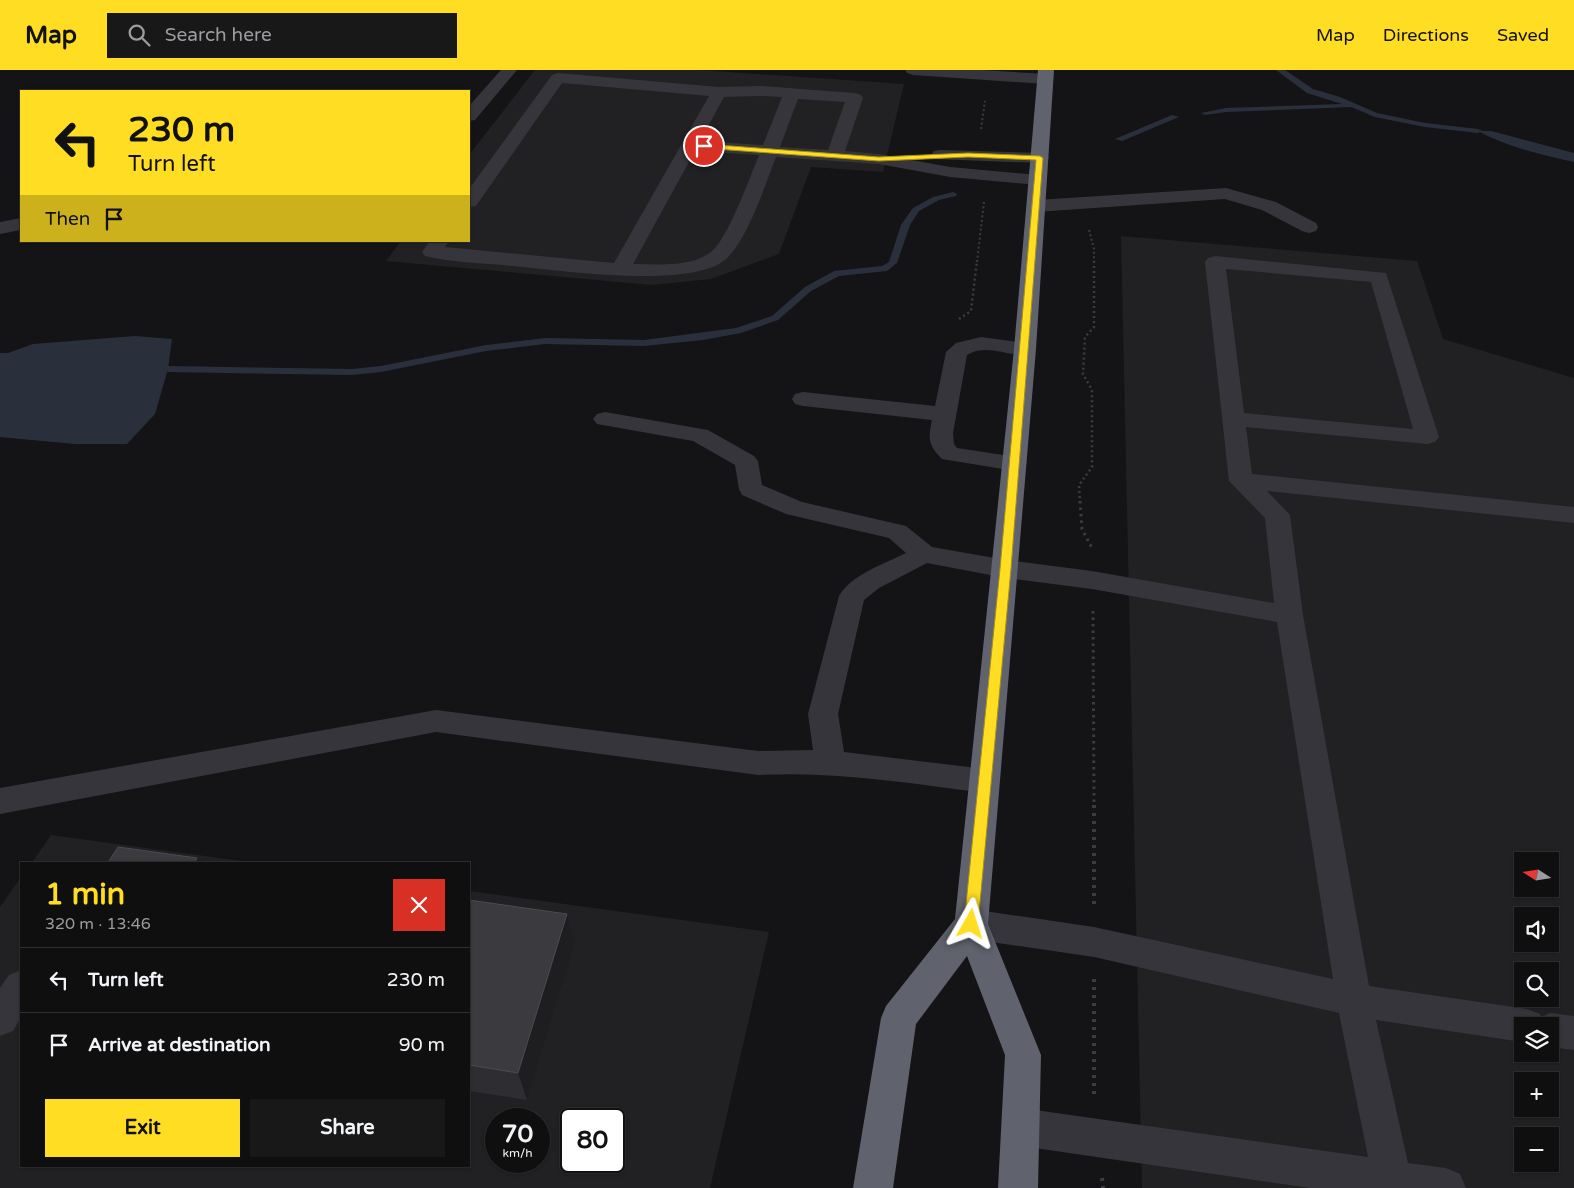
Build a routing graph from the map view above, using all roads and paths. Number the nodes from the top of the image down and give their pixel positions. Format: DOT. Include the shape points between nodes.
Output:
graph roads {
  1 [pos="509,70"];
  2 [pos="913,70"];
  3 [pos="987,75"];
  4 [pos="1046,75"];
  5 [pos="719,92"];
  6 [pos="792,93"];
  7 [pos="470,115"];
  8 [pos="688,145"];
  9 [pos="768,151"];
  10 [pos="982,155"];
  11 [pos="834,156"];
  12 [pos="879,159"];
  13 [pos="1039,169"];
  14 [pos="982,175"];
  15 [pos="470,201"];
  16 [pos="1082,203"];
  17 [pos="1036,206"];
  18 [pos="0,220"];
  19 [pos="20,223"];
  20 [pos="20,223"];
  21 [pos="1309,227"];
  22 [pos="0,228"];
  23 [pos="439,242"];
  24 [pos="620,270"];
  25 [pos="964,346"];
  26 [pos="1025,349"];
  27 [pos="803,399"];
  28 [pos="945,414"];
  29 [pos="605,419"];
  30 [pos="1233,419"];
  31 [pos="1015,463"];
  32 [pos="1240,481"];
  33 [pos="1574,515"];
  34 [pos="924,554"];
  35 [pos="1006,569"];
  36 [pos="1092,580"];
  37 [pos="1289,615"];
  38 [pos="830,762"];
  39 [pos="985,781"];
  40 [pos="0,801"];
  41 [pos="971,924"];
  42 [pos="1094,942"];
  43 [pos="20,988"];
  44 [pos="1354,1000"];
  45 [pos="0,1019"];
  46 [pos="1514,1024"];
  47 [pos="1559,1031"];
  48 [pos="1574,1033"];
  49 [pos="1020,1127"];
  50 [pos="1094,1138"];
  51 [pos="1394,1184"];
  52 [pos="873,1188"];
  53 [pos="1018,1188"];
  54 [pos="1103,1188"];
  55 [pos="1446,1188"];
  1 -- 7 [label="lane"];
  2 -- 3 [label="lane"];
  3 -- 4 [label="lane"];
  3 -- 10 [label="path" via="980,136"];
  4 -- 13 [label="highway"];
  5 -- 6 [label="lane"];
  5 -- 8 [label="lane"];
  5 -- 15 [label="lane" via="558,78"];
  6 -- 9 [label="lane"];
  6 -- 11 [label="lane" via="855,98"];
  8 -- 9 [label="lane"];
  8 -- 24 [label="lane"];
  9 -- 11 [label="lane"];
  9 -- 24 [label="lane" via="735,233 720,255 696,265"];
  10 -- 12 [label="lane"];
  10 -- 13 [label="lane"];
  11 -- 12 [label="lane"];
  12 -- 14 [label="lane"];
  13 -- 14 [label="lane"];
  13 -- 17 [label="highway"];
  14 -- 25 [label="path" via="985,197 972,306 955,321 953,330"];
  16 -- 17 [label="lane"];
  16 -- 21 [label="lane" via="1226,193 1269,206"];
  16 -- 36 [label="path" via="1094,249 1094,327 1085,337 1083,374 1092,390 1092,467 1079,485 1082,529 1093,550"];
  17 -- 26 [label="highway"];
  18 -- 19 [label="lane"];
  20 -- 22 [label="lane"];
  23 -- 24 [label="lane" via="432,252"];
  25 -- 26 [label="lane"];
  25 -- 28 [label="lane" via="957,352"];
  26 -- 31 [label="highway"];
  27 -- 28 [label="lane"];
  28 -- 31 [label="lane" via="942,446 950,454"];
  29 -- 34 [label="lane" via="700,435 746,461 751,489 795,508 898,532"];
  30 -- 30 [label="lane" via="1215,262 1380,276 1427,438"];
  30 -- 32 [label="lane"];
  31 -- 35 [label="highway"];
  32 -- 33 [label="lane"];
  32 -- 37 [label="lane" via="1276,515"];
  34 -- 35 [label="lane"];
  34 -- 38 [label="lane" via="870,582 852,596 823,714"];
  35 -- 36 [label="lane"];
  35 -- 39 [label="highway"];
  36 -- 37 [label="lane"];
  36 -- 42 [label="path"];
  37 -- 44 [label="lane"];
  38 -- 39 [label="lane"];
  38 -- 40 [label="lane" via="758,762 436,721"];
  39 -- 41 [label="highway"];
  41 -- 42 [label="lane"];
  41 -- 49 [label="highway" via="1023,1055"];
  41 -- 52 [label="highway" via="899,1018"];
  42 -- 44 [label="lane"];
  42 -- 50 [label="path"];
  43 -- 45 [label="lane"];
  44 -- 46 [label="lane"];
  44 -- 51 [label="lane"];
  47 -- 48 [label="lane"];
  49 -- 50 [label="lane"];
  49 -- 53 [label="highway"];
  50 -- 51 [label="lane"];
  50 -- 54 [label="path"];
  51 -- 55 [label="lane"];
}
